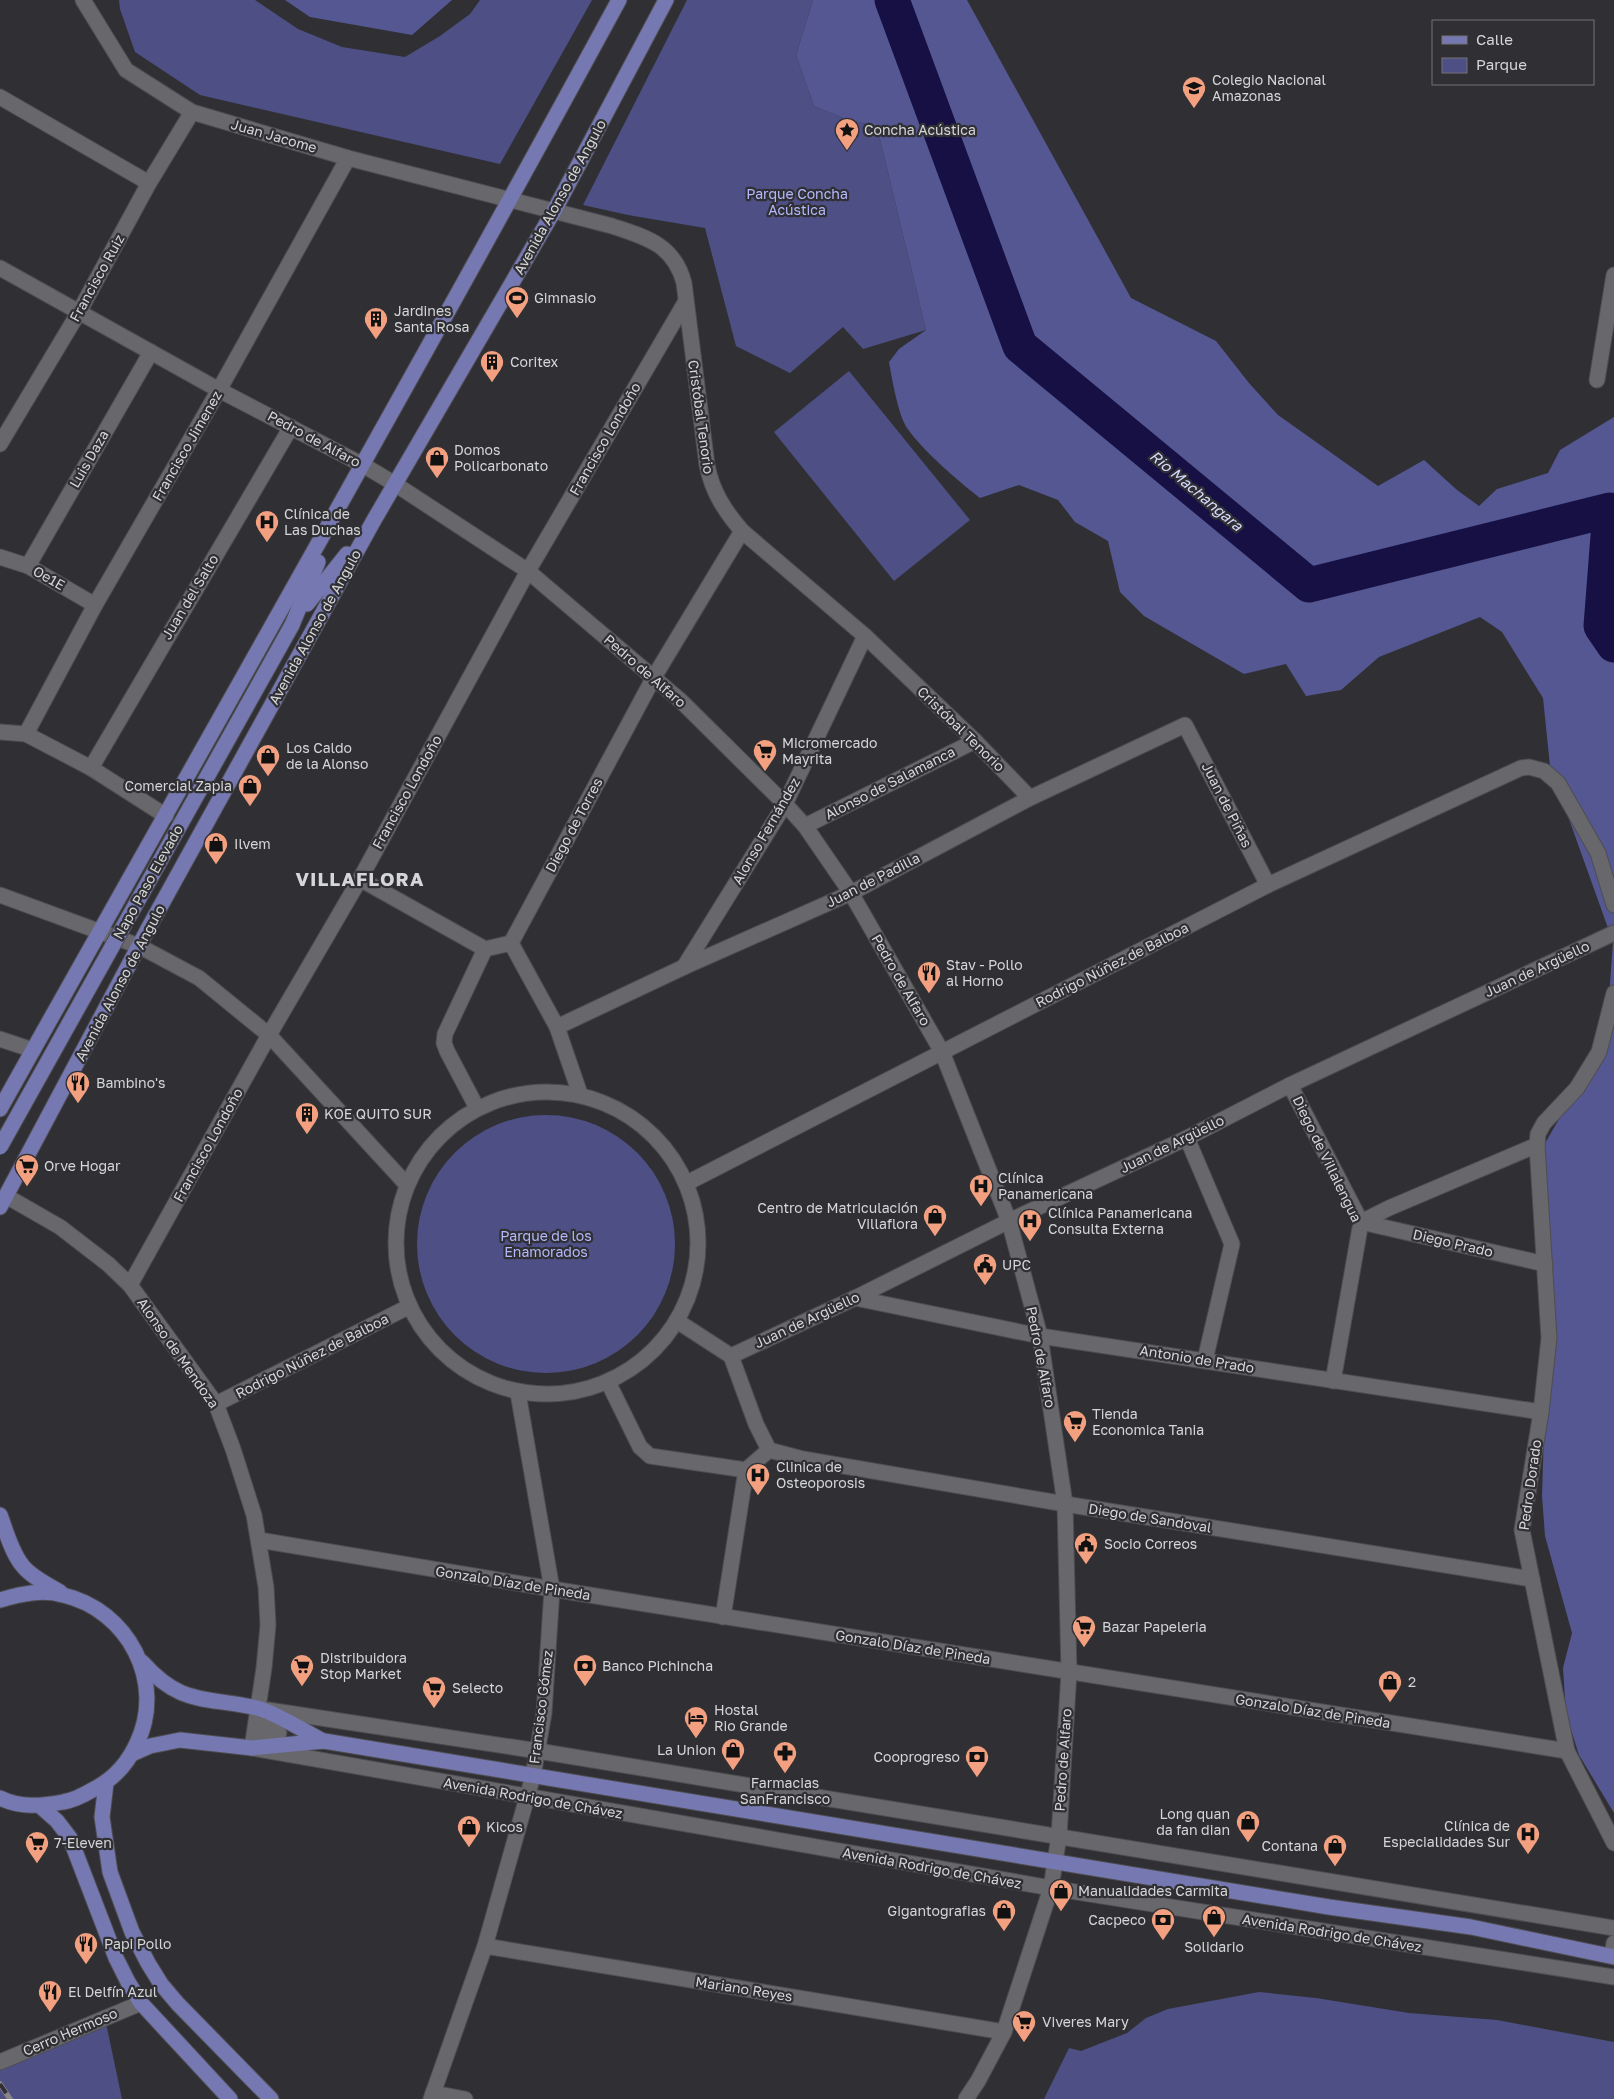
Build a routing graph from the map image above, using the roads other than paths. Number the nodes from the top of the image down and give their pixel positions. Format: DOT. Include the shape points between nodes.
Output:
graph roads {
  1 [pos="83,0"];
  2 [pos="619,0"];
  3 [pos="666,0"];
  4 [pos="0,97"];
  5 [pos="192,112"];
  6 [pos="348,158"];
  7 [pos="149,183"];
  8 [pos="510,201"];
  9 [pos="555,209"];
  10 [pos="0,268"];
  11 [pos="1614,275"];
  12 [pos="686,301"];
  13 [pos="78,312"];
  14 [pos="151,352"];
  15 [pos="1597,380"];
  16 [pos="219,390"];
  17 [pos="291,427"];
  18 [pos="0,444"];
  19 [pos="363,465"];
  20 [pos="395,484"];
  21 [pos="339,509"];
  22 [pos="374,520"];
  23 [pos="742,531"];
  24 [pos="0,557"];
  25 [pos="28,566"];
  26 [pos="528,571"];
  27 [pos="95,605"];
  28 [pos="294,621"];
  29 [pos="865,636"];
  30 [pos="654,677"];
  31 [pos="1185,725"];
  32 [pos="0,732"];
  33 [pos="26,734"];
  34 [pos="975,741"];
  35 [pos="91,768"];
  36 [pos="1030,798"];
  37 [pos="785,804"];
  38 [pos="166,816"];
  39 [pos="805,826"];
  40 [pos="360,879"];
  41 [pos="1268,885"];
  42 [pos="851,893"];
  43 [pos="0,895"];
  44 [pos="1614,905"];
  45 [pos="101,930"];
  46 [pos="1614,933"];
  47 [pos="511,943"];
  48 [pos="140,946"];
  49 [pos="484,949"];
  50 [pos="684,967"];
  51 [pos="1614,993"];
  52 [pos="557,1027"];
  53 [pos="269,1035"];
  54 [pos="0,1039"];
  55 [pos="33,1050"];
  56 [pos="942,1052"];
  57 [pos="1290,1085"];
  58 [pos="580,1094"];
  59 [pos="477,1108"];
  60 [pos="0,1109"];
  61 [pos="1187,1138"];
  62 [pos="1537,1145"];
  63 [pos="0,1147"];
  64 [pos="687,1183"];
  65 [pos="407,1185"];
  66 [pos="3,1202"];
  67 [pos="1009,1221"];
  68 [pos="1361,1222"];
  69 [pos="1545,1264"];
  70 [pos="130,1285"];
  71 [pos="855,1298"];
  72 [pos="408,1307"];
  73 [pos="677,1321"];
  74 [pos="1040,1336"];
  75 [pos="731,1356"];
  76 [pos="1205,1360"];
  77 [pos="1334,1381"];
  78 [pos="608,1382"];
  79 [pos="518,1392"];
  80 [pos="216,1404"];
  81 [pos="1541,1412"];
  82 [pos="769,1450"];
  83 [pos="746,1470"];
  84 [pos="1065,1504"];
  85 [pos="0,1515"];
  86 [pos="259,1540"];
  87 [pos="1532,1579"];
  88 [pos="552,1590"];
  89 [pos="63,1594"];
  90 [pos="0,1600"];
  91 [pos="723,1617"];
  92 [pos="141,1661"];
  93 [pos="1069,1672"];
  94 [pos="258,1708"];
  95 [pos="324,1741"];
  96 [pos="252,1748"];
  97 [pos="538,1751"];
  98 [pos="1567,1751"];
  99 [pos="132,1754"];
  100 [pos="533,1776"];
  101 [pos="106,1783"];
  102 [pos="526,1798"];
  103 [pos="1,1799"];
  104 [pos="40,1806"];
  105 [pos="1058,1836"];
  106 [pos="1614,1846"];
  107 [pos="1055,1861"];
  108 [pos="1051,1888"];
  109 [pos="1614,1928"];
  110 [pos="485,1946"];
  111 [pos="1614,1953"];
  112 [pos="1614,1977"];
  113 [pos="140,2003"];
  114 [pos="1004,2032"];
  115 [pos="0,2062"];
  116 [pos="432,2096"];
  117 [pos="230,2099"];
  118 [pos="271,2099"];
  119 [pos="465,2099"];
  120 [pos="966,2099"];
  1 -- 5 [label="street, Juan Jacome" via="126,70"];
  2 -- 8 [label="main road"];
  3 -- 9 [label="main road, Avenida Alonso de Angulo"];
  4 -- 7 [label="street"];
  5 -- 6 [label="street, Juan Jacome"];
  5 -- 7 [label="street, Francisco Ruiz"];
  6 -- 8 [label="street, Juan Jacome"];
  6 -- 16 [label="street, Francisco Jimenez"];
  7 -- 13 [label="street, Francisco Ruiz"];
  8 -- 9 [label="street, Cristóbal Tenorio"];
  8 -- 19 [label="main road"];
  9 -- 12 [label="street, Cristóbal Tenorio" via="658,244 681,272"];
  9 -- 20 [label="main road, Avenida Alonso de Angulo"];
  10 -- 13 [label="street, Pedro de Alfaro"];
  11 -- 15 [label="street"];
  12 -- 23 [label="street, Cristóbal Tenorio" via="710,481 722,505"];
  12 -- 26 [label="street, Francisco Londoño"];
  13 -- 14 [label="street, Pedro de Alfaro"];
  13 -- 18 [label="street, Francisco Ruiz"];
  14 -- 16 [label="street, Pedro de Alfaro"];
  14 -- 25 [label="street, Luis Daza"];
  16 -- 17 [label="street, Pedro de Alfaro"];
  16 -- 27 [label="street, Francisco Jimenez"];
  17 -- 19 [label="street, Pedro de Alfaro"];
  17 -- 35 [label="street, Juan del Salto"];
  19 -- 20 [label="street, Pedro de Alfaro"];
  19 -- 21 [label="main road"];
  20 -- 22 [label="main road, Avenida Alonso de Angulo"];
  20 -- 26 [label="street, Pedro de Alfaro"];
  21 -- 28 [label="main road, Napo Paso Elevado"];
  21 -- 38 [label="main road"];
  22 -- 28 [label="main road, Napo Paso Elevado"];
  22 -- 48 [label="main road, Avenida Alonso de Angulo"];
  23 -- 29 [label="street, Cristóbal Tenorio"];
  23 -- 30 [label="street, Diego de Torres"];
  24 -- 25 [label="street, Oe1E"];
  25 -- 27 [label="street, Oe1E"];
  26 -- 30 [label="street, Pedro de Alfaro"];
  26 -- 40 [label="street, Francisco Londoño"];
  27 -- 33 [label="street, Francisco Jimenez"];
  28 -- 63 [label="main road, Napo Paso Elevado, bridge"];
  29 -- 34 [label="street, Cristóbal Tenorio"];
  29 -- 37 [label="street, Alonso Fernández"];
  30 -- 37 [label="street, Pedro de Alfaro"];
  30 -- 47 [label="street, Diego de Torres"];
  31 -- 36 [label="street, Juan de Padilla"];
  31 -- 41 [label="street, Juan de Piñas"];
  32 -- 33 [label="street"];
  33 -- 35 [label="street"];
  34 -- 36 [label="street, Cristóbal Tenorio"];
  34 -- 39 [label="street, Alonso de Salamanca"];
  35 -- 38 [label="street"];
  36 -- 42 [label="street, Juan de Padilla"];
  37 -- 39 [label="street, Pedro de Alfaro"];
  37 -- 50 [label="street, Alonso Fernández"];
  38 -- 45 [label="main road"];
  39 -- 42 [label="street, Pedro de Alfaro"];
  40 -- 49 [label="street"];
  40 -- 53 [label="street, Francisco Londoño"];
  41 -- 44 [label="street, Rodrigo Núñez de Balboa" via="1529,767 1544,771 1558,783 1598,853"];
  41 -- 56 [label="street, Rodrigo Núñez de Balboa"];
  42 -- 50 [label="street, Juan de Padilla"];
  42 -- 56 [label="street, Pedro de Alfaro"];
  43 -- 45 [label="street"];
  45 -- 48 [label="street"];
  45 -- 55 [label="main road"];
  46 -- 57 [label="street, Juan de Argüello"];
  47 -- 49 [label="street"];
  47 -- 52 [label="street"];
  48 -- 53 [label="street" via="199,978"];
  48 -- 66 [label="main road, Avenida Alonso de Angulo"];
  49 -- 59 [label="street" via="445,1034 444,1043"];
  50 -- 52 [label="street, Juan de Padilla"];
  51 -- 62 [label="street, Pedro Dorado" via="1599,1052 1577,1088 1544,1123"];
  52 -- 58 [label="street"];
  53 -- 65 [label="street"];
  53 -- 70 [label="street, Francisco Londoño"];
  54 -- 55 [label="street"];
  55 -- 60 [label="main road"];
  56 -- 64 [label="street, Rodrigo Núñez de Balboa"];
  56 -- 67 [label="street, Pedro de Alfaro"];
  57 -- 61 [label="street, Juan de Argüello"];
  57 -- 68 [label="street, Diego de Villalengua"];
  58 -- 59 [label="street" via="528,1092"];
  58 -- 64 [label="street" via="625,1112 662,1142"];
  59 -- 65 [label="street" via="435,1140"];
  61 -- 67 [label="street, Juan de Argüello"];
  61 -- 76 [label="street" via="1232,1244"];
  62 -- 68 [label="street"];
  62 -- 69 [label="street, Pedro Dorado"];
  64 -- 73 [label="street" via="698,1229 695,1277"];
  65 -- 72 [label="street" via="396,1225 396,1267"];
  66 -- 70 [label="street, Alonso de Mendoza" via="66,1231"];
  67 -- 71 [label="street, Juan de Argüello"];
  67 -- 74 [label="street, Pedro de Alfaro"];
  68 -- 69 [label="street, Diego Prado"];
  68 -- 77 [label="street, Diego de Villalengua"];
  69 -- 81 [label="street, Pedro Dorado" via="1549,1338"];
  70 -- 80 [label="street, Alonso de Mendoza"];
  71 -- 74 [label="street, Antonio de Prado"];
  71 -- 75 [label="street, Juan de Argüello"];
  72 -- 79 [label="street" via="435,1347 473,1376"];
  72 -- 80 [label="street, Rodrigo Núñez de Balboa"];
  73 -- 75 [label="street"];
  73 -- 78 [label="street" via="647,1357"];
  74 -- 76 [label="street, Antonio de Prado"];
  74 -- 84 [label="street, Pedro de Alfaro"];
  75 -- 82 [label="street"];
  76 -- 77 [label="street, Antonio de Prado"];
  77 -- 81 [label="street, Antonio de Prado"];
  78 -- 79 [label="street" via="564,1394"];
  78 -- 83 [label="street" via="640,1446 650,1456"];
  79 -- 88 [label="street, Francisco Gómez"];
  80 -- 86 [label="street, Alonso de Mendoza" via="242,1474"];
  81 -- 87 [label="street, Pedro Dorado" via="1522,1530"];
  82 -- 83 [label="street"];
  82 -- 84 [label="street, Diego de Sandoval" via="803,1459"];
  83 -- 91 [label="street"];
  84 -- 87 [label="street, Diego de Sandoval"];
  84 -- 93 [label="street, Pedro de Alfaro"];
  85 -- 89 [label="main road" via="21,1564"];
  86 -- 88 [label="street, Gonzalo Díaz de Pineda"];
  86 -- 94 [label="street, Alonso de Mendoza" via="268,1625"];
  87 -- 98 [label="street, Pedro Dorado"];
  88 -- 91 [label="street, Gonzalo Díaz de Pineda"];
  88 -- 97 [label="street, Francisco Gómez" via="547,1677"];
  89 -- 90 [label="main road" via="20,1594"];
  89 -- 92 [label="main road" via="88,1603 110,1618 128,1637"];
  91 -- 93 [label="street, Gonzalo Díaz de Pineda"];
  92 -- 94 [label="main road, Avenida Rodrigo de Chávez" via="153,1675 182,1694"];
  92 -- 99 [label="main road" via="147,1709 142,1732"];
  93 -- 98 [label="street, Gonzalo Díaz de Pineda"];
  93 -- 105 [label="street, Pedro de Alfaro"];
  94 -- 95 [label="main road, Avenida Rodrigo de Chávez"];
  94 -- 96 [label="street, Alonso de Mendoza"];
  94 -- 97 [label="street, Avenida Rodrigo de Chávez"];
  95 -- 96 [label="main road, Avenida Rodrigo de Chávez"];
  95 -- 100 [label="main road, Avenida Rodrigo de Chávez"];
  96 -- 99 [label="main road, Avenida Rodrigo de Chávez" via="180,1740 150,1746"];
  96 -- 102 [label="street, Avenida Rodrigo de Chávez"];
  97 -- 100 [label="street, Francisco Gómez"];
  97 -- 105 [label="street, Avenida Rodrigo de Chávez"];
  98 -- 106 [label="street, Pedro Dorado"];
  99 -- 101 [label="main road"];
  100 -- 102 [label="street, Francisco Gómez"];
  100 -- 107 [label="main road, Avenida Rodrigo de Chávez"];
  101 -- 104 [label="main road" via="75,1800"];
  101 -- 118 [label="main road" via="102,1817 110,1872 132,1932 148,1963 178,2004"];
  102 -- 108 [label="street, Avenida Rodrigo de Chávez"];
  102 -- 110 [label="street, Francisco Gómez"];
  103 -- 104 [label="main road"];
  104 -- 113 [label="main road" via="70,1838 116,1958"];
  105 -- 107 [label="street, Pedro de Alfaro"];
  105 -- 109 [label="street, Avenida Rodrigo de Chávez"];
  107 -- 108 [label="street, Pedro de Alfaro"];
  107 -- 111 [label="main road, Avenida Rodrigo de Chávez" via="1329,1907 1472,1927"];
  108 -- 112 [label="street, Avenida Rodrigo de Chávez"];
  108 -- 114 [label="street, Pedro de Alfaro"];
  110 -- 114 [label="street, Mariano Reyes"];
  110 -- 116 [label="street, Francisco Gómez"];
  113 -- 115 [label="street, Cerro Hermoso"];
  113 -- 117 [label="main road"];
  114 -- 120 [label="street, Pedro de Alfaro"];
  116 -- 119 [label="street"];
}
